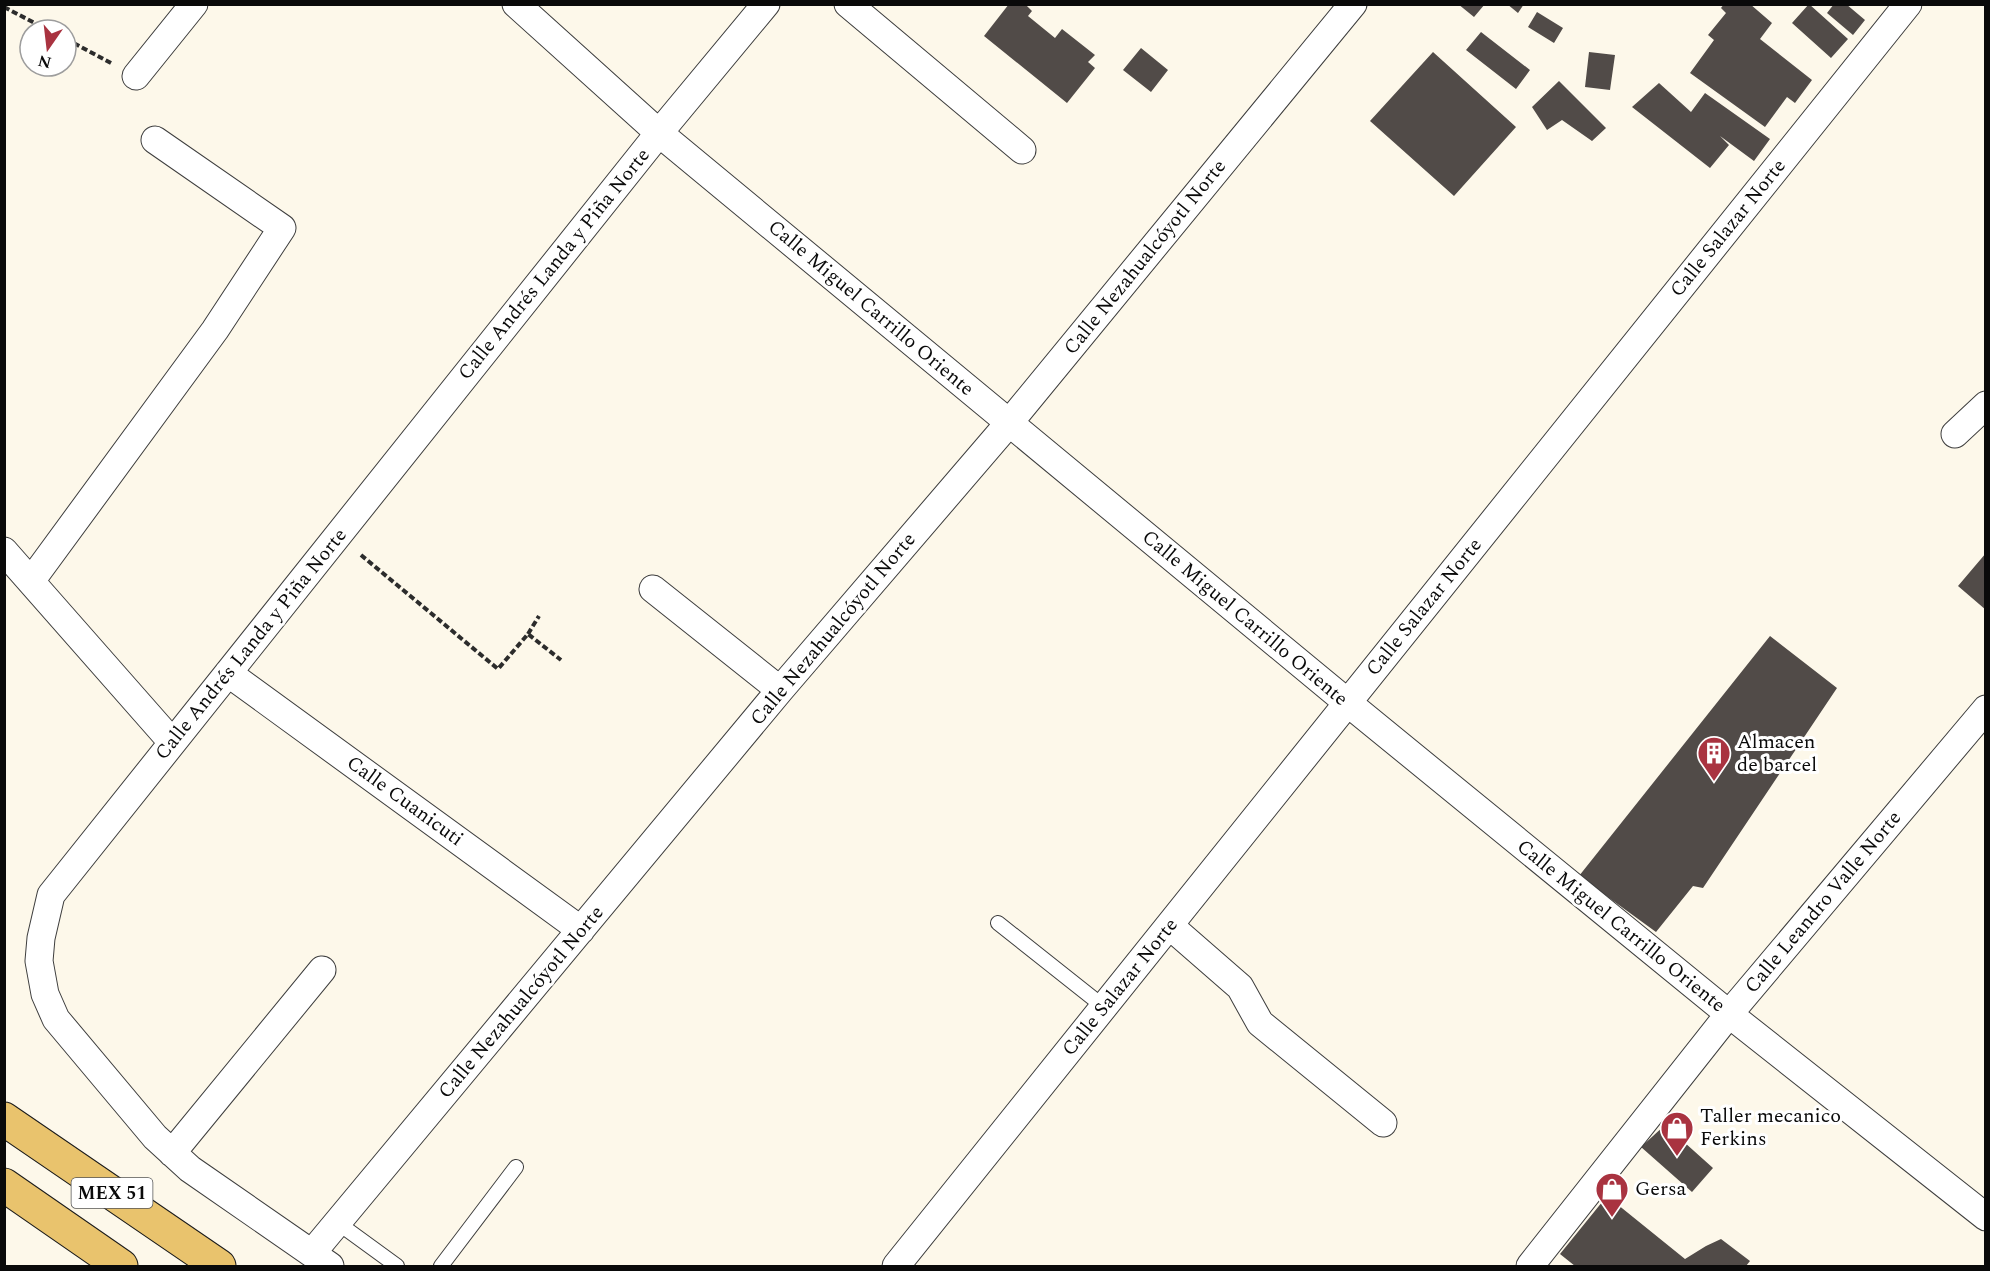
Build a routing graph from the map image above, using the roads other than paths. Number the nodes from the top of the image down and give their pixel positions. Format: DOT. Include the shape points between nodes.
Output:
graph roads {
  1 [pos="194,4"];
  2 [pos="516,4"];
  3 [pos="766,4"];
  4 [pos="848,4"];
  5 [pos="1353,4"];
  6 [pos="1908,4"];
  7 [pos="136,76"];
  8 [pos="659,133"];
  9 [pos="155,140"];
  10 [pos="1022,150"];
  11 [pos="1986,405"];
  12 [pos="1009,423"];
  13 [pos="1955,434"];
  14 [pos="4,551"];
  15 [pos="31,581"];
  16 [pos="653,589"];
  17 [pos="228,673"];
  18 [pos="780,690"];
  19 [pos="1348,703"];
  20 [pos="1986,709"];
  21 [pos="172,742"];
  22 [pos="998,924"];
  23 [pos="1170,926"];
  24 [pos="581,930"];
  25 [pos="322,970"];
  26 [pos="1104,1007"];
  27 [pos="1729,1014"];
  28 [pos="4,1119"];
  29 [pos="1383,1123"];
  30 [pos="172,1154"];
  31 [pos="516,1167"];
  32 [pos="4,1185"];
  33 [pos="1986,1217"];
  34 [pos="338,1223"];
  35 [pos="321,1260"];
  36 [pos="121,1266"];
  37 [pos="219,1266"];
  38 [pos="397,1266"];
  39 [pos="441,1266"];
  40 [pos="896,1266"];
  41 [pos="1530,1266"];
  1 -- 7 [label="street"];
  2 -- 8 [label="street, Calle Miguel Carrillo Oriente"];
  3 -- 8 [label="street, Calle Andrés Landa y Piña Norte"];
  4 -- 10 [label="street"];
  5 -- 12 [label="street, Calle Nezahualcóyotl Norte"];
  6 -- 19 [label="street, Calle Salazar Norte"];
  8 -- 12 [label="street, Calle Miguel Carrillo Oriente"];
  8 -- 17 [label="street, Calle Andrés Landa y Piña Norte"];
  9 -- 15 [label="street" via="282,228 215,330"];
  11 -- 13 [label="street"];
  12 -- 18 [label="street, Calle Nezahualcóyotl Norte"];
  12 -- 19 [label="street, Calle Miguel Carrillo Oriente"];
  14 -- 15 [label="street"];
  15 -- 21 [label="street"];
  16 -- 18 [label="street"];
  17 -- 21 [label="street, Calle Andrés Landa y Piña Norte"];
  17 -- 24 [label="street, Calle Cuanicuti"];
  18 -- 24 [label="street, Calle Nezahualcóyotl Norte"];
  19 -- 23 [label="street, Calle Salazar Norte"];
  19 -- 27 [label="street, Calle Miguel Carrillo Oriente"];
  20 -- 27 [label="street, Calle Leandro Valle Norte"];
  21 -- 30 [label="street, Calle Andrés Landa y Piña Norte" via="51,895 39,961 45,994 56,1019"];
  22 -- 26 [label="lane"];
  23 -- 26 [label="street, Calle Salazar Norte"];
  23 -- 29 [label="street" via="1240,987 1260,1023"];
  24 -- 34 [label="street, Calle Nezahualcóyotl Norte"];
  25 -- 30 [label="street"];
  26 -- 40 [label="street, Calle Salazar Norte"];
  27 -- 33 [label="street, Calle Miguel Carrillo Oriente"];
  27 -- 41 [label="street, Calle Leandro Valle Norte"];
  28 -- 37 [label="main road, MEX 51"];
  30 -- 35 [label="street, Calle Andrés Landa y Piña Norte"];
  31 -- 39 [label="lane"];
  32 -- 36 [label="main road, MEX 51"];
  34 -- 35 [label="street, Calle Nezahualcóyotl Norte"];
  34 -- 38 [label="lane"];
}
